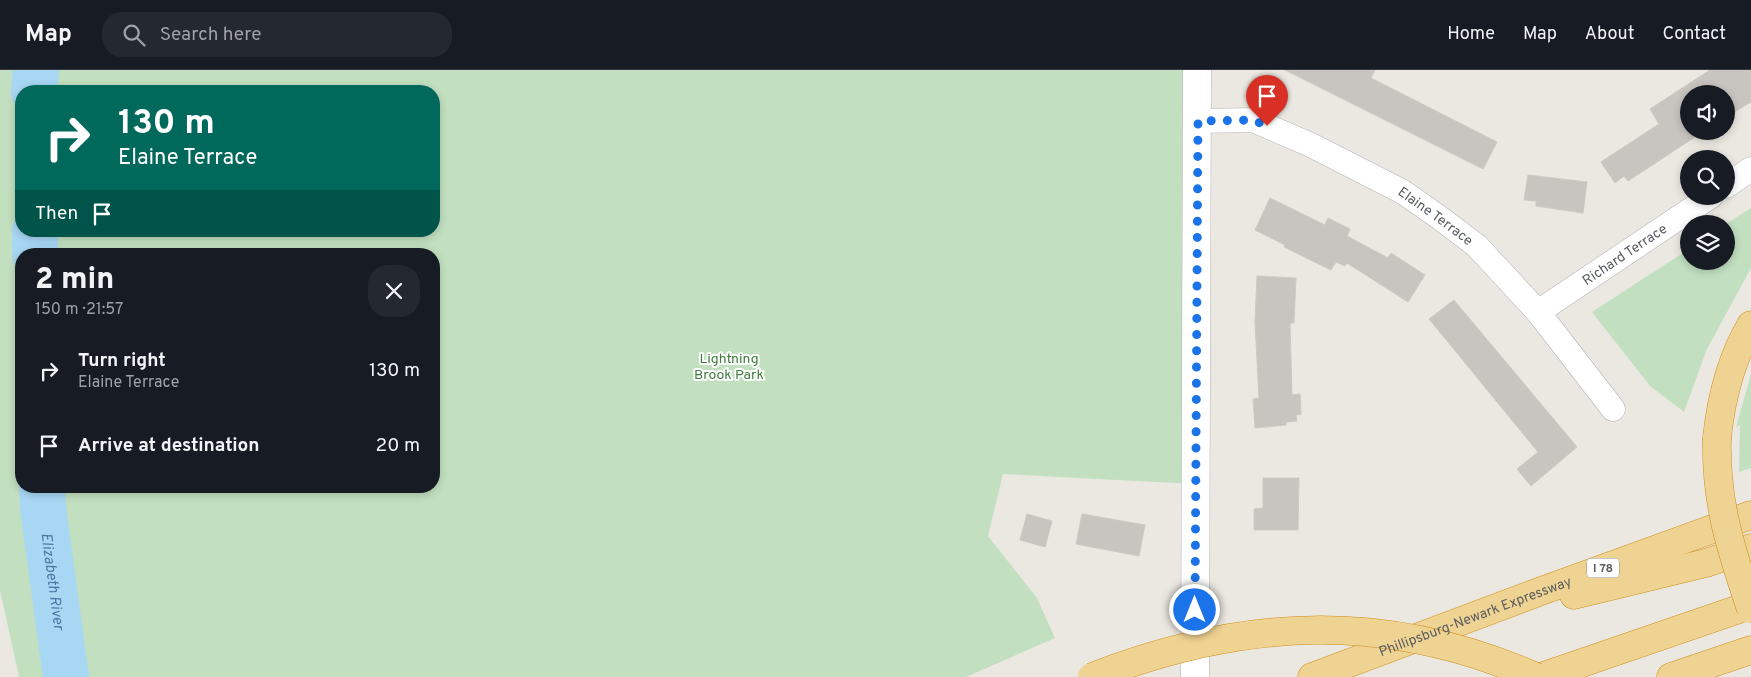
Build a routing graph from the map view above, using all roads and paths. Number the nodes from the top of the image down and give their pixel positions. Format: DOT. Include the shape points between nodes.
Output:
graph roads {
  1 [pos="1197,70"];
  2 [pos="1198,121"];
  3 [pos="1751,169"];
  4 [pos="1735,180"];
  5 [pos="1698,205"];
  6 [pos="1538,312"];
  7 [pos="1751,325"];
  8 [pos="1613,409"];
  9 [pos="1751,515"];
  10 [pos="1751,548"];
  11 [pos="1751,607"];
  12 [pos="1455,623"];
  13 [pos="1751,650"];
  14 [pos="1092,677"];
  15 [pos="1195,677"];
  16 [pos="1312,677"];
  17 [pos="1536,677"];
  18 [pos="1541,677"];
  19 [pos="1671,677"];
  1 -- 2 [label="street"];
  2 -- 6 [label="street, Elaine Terrace" via="1253,120 1311,145 1403,192 1477,246"];
  2 -- 15 [label="street"];
  3 -- 4 [label="street"];
  5 -- 6 [label="street, Richard Terrace"];
  6 -- 8 [label="street, Elaine Terrace"];
  7 -- 11 [label="highway, bridge" via="1730,372 1717,438 1717,482 1723,519"];
  9 -- 12 [label="highway, Phillipsburg-Newark Expressway / I 78"];
  10 -- 12 [label="highway" via="1706,563"];
  11 -- 18 [label="highway"];
  12 -- 16 [label="highway, Phillipsburg-Newark Expressway / I 78"];
  13 -- 19 [label="highway"];
  14 -- 17 [label="highway, bridge" via="1157,654 1213,640 1267,632 1326,629 1412,638 1493,660"];
}
